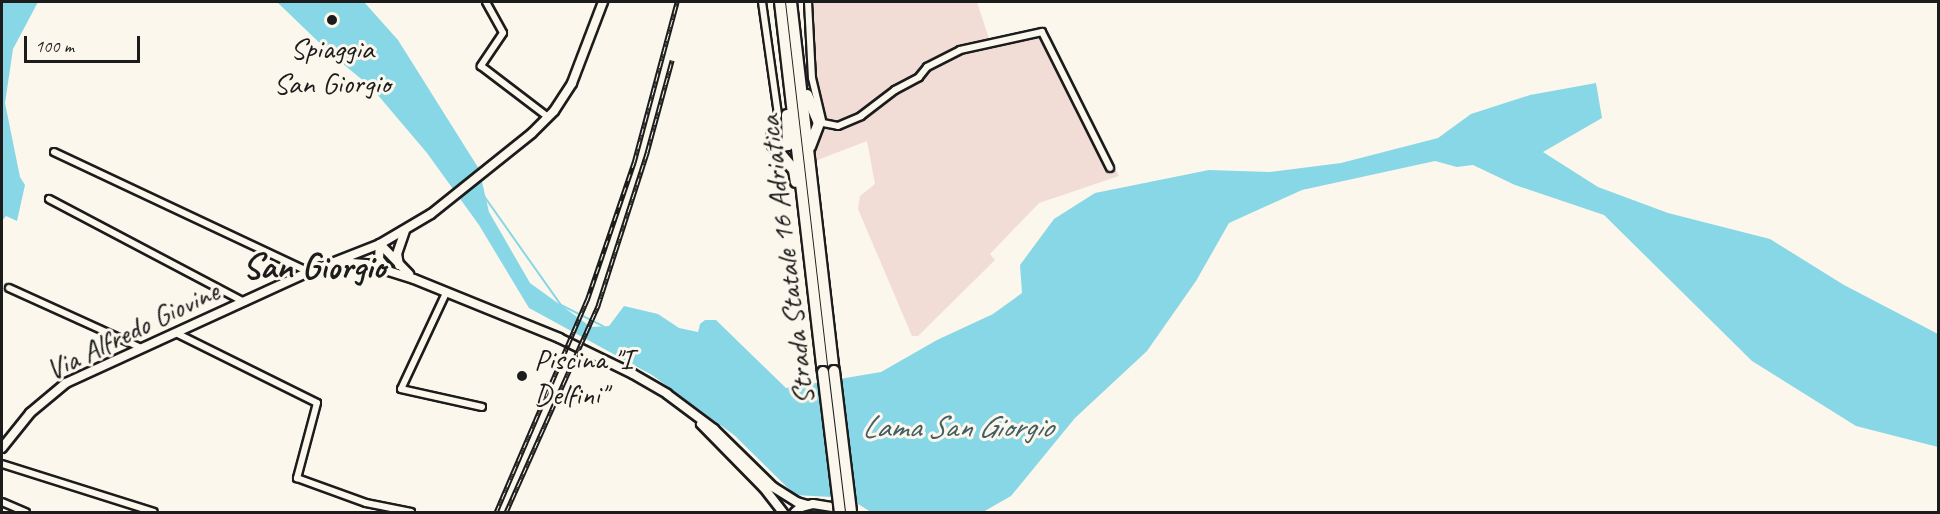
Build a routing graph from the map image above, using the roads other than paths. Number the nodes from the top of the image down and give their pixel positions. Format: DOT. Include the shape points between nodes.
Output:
graph roads {
  1 [pos="486,2"];
  2 [pos="603,2"];
  3 [pos="762,2"];
  4 [pos="780,2"];
  5 [pos="791,2"];
  6 [pos="808,2"];
  7 [pos="800,71"];
  8 [pos="790,79"];
  9 [pos="548,117"];
  10 [pos="821,123"];
  11 [pos="772,136"];
  12 [pos="54,152"];
  13 [pos="809,153"];
  14 [pos="1110,168"];
  15 [pos="49,199"];
  16 [pos="405,231"];
  17 [pos="809,242"];
  18 [pos="380,244"];
  19 [pos="333,262"];
  20 [pos="399,266"];
  21 [pos="387,269"];
  22 [pos="309,272"];
  23 [pos="414,279"];
  24 [pos="9,288"];
  25 [pos="446,293"];
  26 [pos="244,302"];
  27 [pos="176,333"];
  28 [pos="141,348"];
  29 [pos="829,371"];
  30 [pos="684,406"];
  31 [pos="482,407"];
  32 [pos="2,448"];
  33 [pos="2,464"];
  34 [pos="2,502"];
  35 [pos="807,505"];
  36 [pos="26,513"];
  37 [pos="154,513"];
  38 [pos="411,513"];
  39 [pos="783,513"];
  40 [pos="795,513"];
  41 [pos="840,513"];
  42 [pos="852,513"];
  1 -- 9 [label="street" via="503,33 482,66"];
  2 -- 9 [label="main road, Via Alfredo Giovine" via="572,83"];
  3 -- 11 [label="street" via="778,115"];
  4 -- 8 [label="highway, Strada Statale 16 Adriatica"];
  5 -- 7 [label="highway, Strada Statale 16 Adriatica"];
  6 -- 10 [label="street" via="812,78"];
  7 -- 10 [label="highway" via="809,103"];
  7 -- 13 [label="highway, Strada Statale 16 Adriatica"];
  8 -- 11 [label="highway" via="786,93 788,145 780,146"];
  8 -- 17 [label="highway, Strada Statale 16 Adriatica"];
  9 -- 16 [label="main road, Via Alfredo Giovine"];
  10 -- 13 [label="highway"];
  10 -- 14 [label="street" via="838,126 861,116 919,77 927,67 960,50 1042,32"];
  11 -- 17 [label="highway" via="773,145 794,170 802,228"];
  12 -- 22 [label="street"];
  13 -- 29 [label="highway, Strada Statale 16 Adriatica"];
  15 -- 26 [label="street"];
  16 -- 18 [label="main road, Via Alfredo Giovine"];
  16 -- 20 [label="main road" via="397,254"];
  17 -- 29 [label="highway, Strada Statale 16 Adriatica"];
  18 -- 19 [label="main road, Via Alfredo Giovine"];
  18 -- 20 [label="main road"];
  18 -- 21 [label="main road" via="379,259"];
  19 -- 21 [label="main road"];
  19 -- 22 [label="main road, Via Alfredo Giovine"];
  20 -- 23 [label="main road"];
  21 -- 23 [label="main road"];
  22 -- 26 [label="main road, Via Alfredo Giovine"];
  23 -- 25 [label="main road"];
  24 -- 28 [label="street"];
  25 -- 30 [label="main road" via="596,356"];
  25 -- 31 [label="street" via="401,389"];
  26 -- 27 [label="main road, Via Alfredo Giovine"];
  27 -- 28 [label="main road, Via Alfredo Giovine"];
  27 -- 38 [label="street" via="317,403 297,478 366,503"];
  28 -- 32 [label="main road, Via Alfredo Giovine" via="66,383 30,412"];
  29 -- 41 [label="highway, Strada Statale 16 Adriatica, bridge"];
  29 -- 42 [label="highway, Strada Statale 16 Adriatica, bridge"];
  30 -- 35 [label="main road" via="714,429 773,487"];
  30 -- 39 [label="main road" via="764,488"];
  33 -- 37 [label="street"];
  34 -- 36 [label="street"];
  35 -- 40 [label="main road"];
  35 -- 42 [label="main road" via="831,505"];
}
